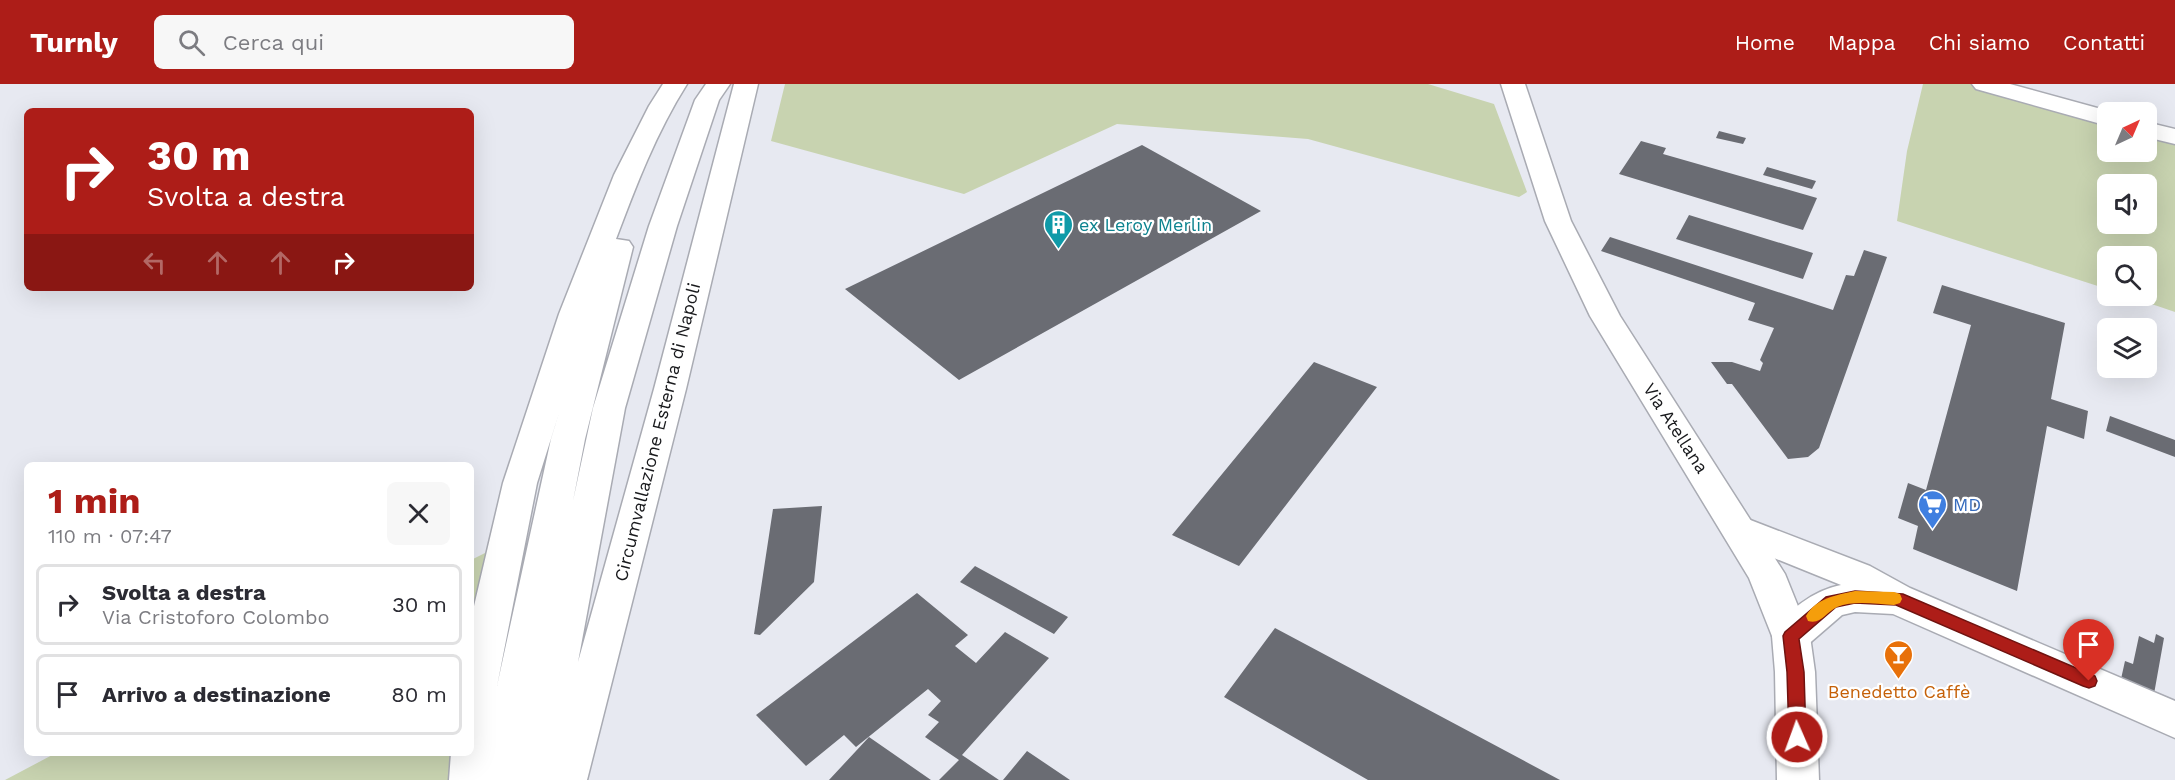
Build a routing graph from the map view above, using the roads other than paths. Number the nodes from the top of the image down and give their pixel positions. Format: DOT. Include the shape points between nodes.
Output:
graph roads {
  1 [pos="675,84"];
  2 [pos="692,84"];
  3 [pos="718,84"];
  4 [pos="746,84"];
  5 [pos="1513,84"];
  6 [pos="1984,84"];
  7 [pos="2097,116"];
  8 [pos="2157,132"];
  9 [pos="2175,137"];
  10 [pos="1740,529"];
  11 [pos="1897,599"];
  12 [pos="1791,636"];
  13 [pos="2175,720"];
  14 [pos="474,727"];
  15 [pos="472,756"];
  16 [pos="470,780"];
  17 [pos="498,780"];
  18 [pos="534,780"];
  19 [pos="566,780"];
  20 [pos="1798,780"];
  1 -- 14 [label="main road" via="627,175 574,314 520,483 478,674"];
  2 -- 17 [label="main road" via="680,99 624,228 568,439"];
  3 -- 18 [label="main road" via="707,100 663,226 609,408"];
  4 -- 19 [label="main road, Circumvallazione Esterna di Napoli"];
  5 -- 10 [label="main road, Via Atellana" via="1558,221 1581,271 1605,316"];
  6 -- 7 [label="main road"];
  8 -- 9 [label="main road"];
  10 -- 11 [label="main road" via="1857,576"];
  10 -- 12 [label="main road, Via Atellana" via="1766,574"];
  11 -- 12 [label="main road" via="1855,597 1832,602"];
  11 -- 13 [label="main road"];
  12 -- 20 [label="main road, Via Atellana"];
  15 -- 16 [label="main road"];
}
